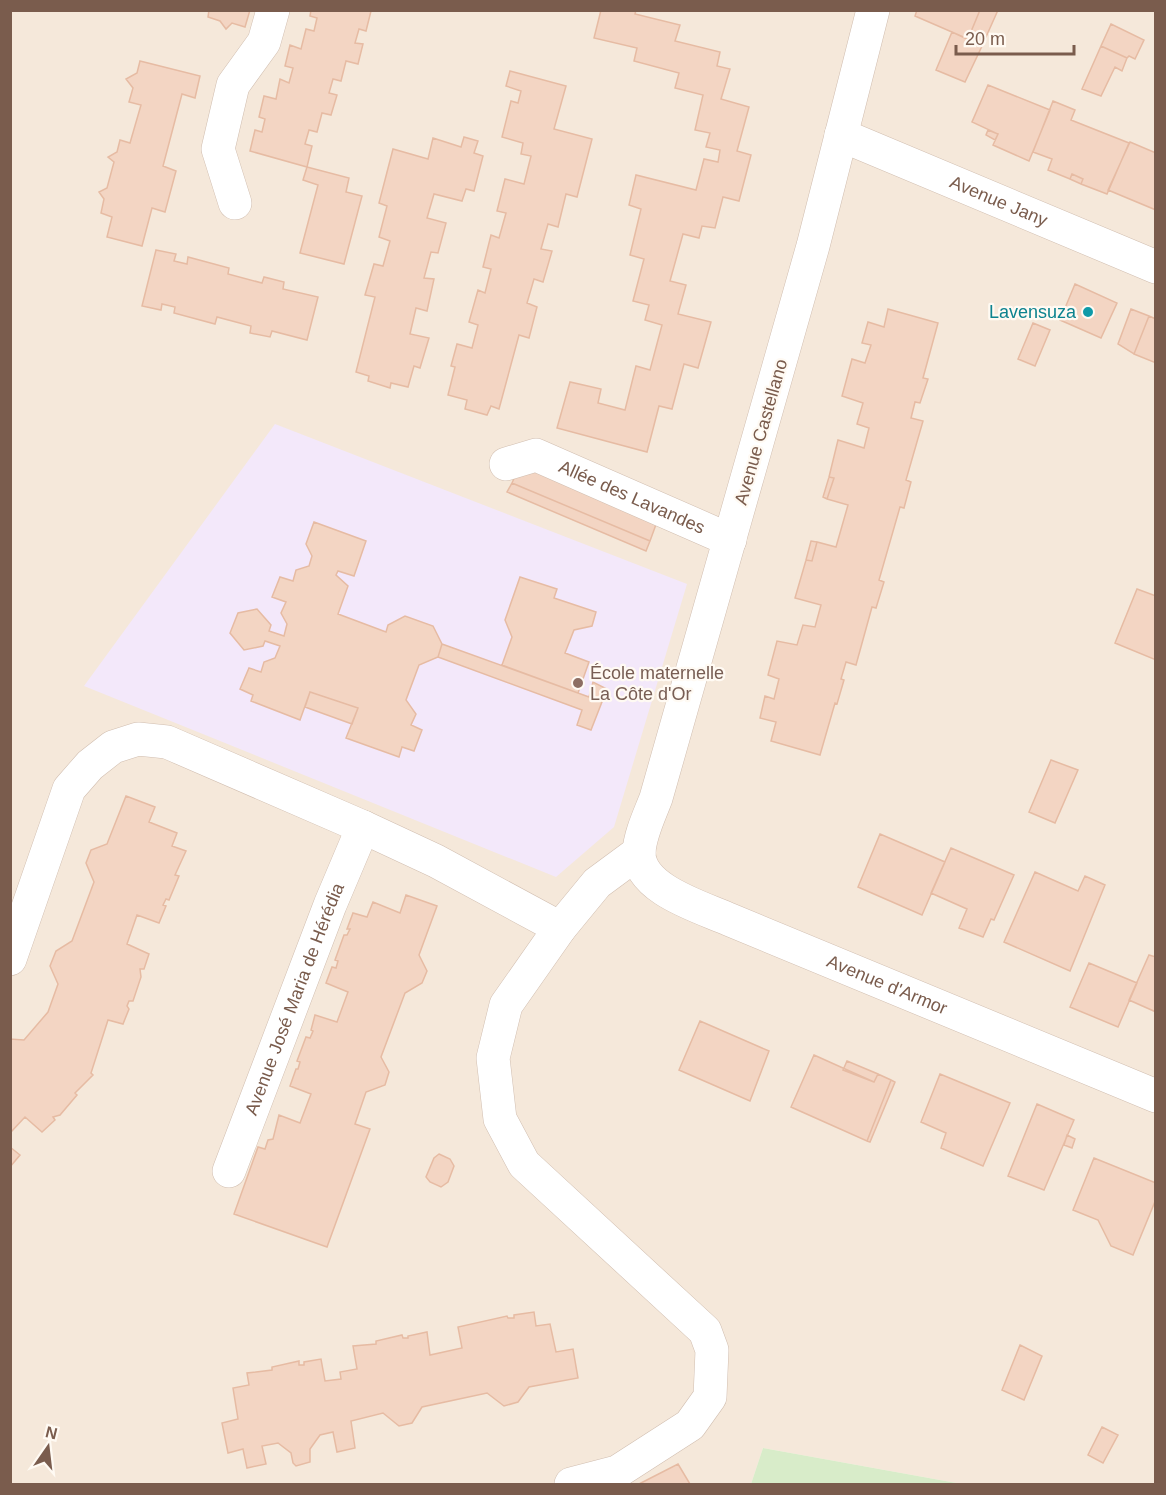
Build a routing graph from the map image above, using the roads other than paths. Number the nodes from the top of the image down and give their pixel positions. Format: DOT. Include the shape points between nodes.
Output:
graph roads {
  1 [pos="273,10"];
  2 [pos="873,10"];
  3 [pos="841,135"];
  4 [pos="235,203"];
  5 [pos="1155,267"];
  6 [pos="521,459"];
  7 [pos="730,540"];
  8 [pos="363,827"];
  9 [pos="639,852"];
  10 [pos="560,928"];
  11 [pos="10,959"];
  12 [pos="1155,1096"];
  13 [pos="229,1171"];
  14 [pos="572,1485"];
  1 -- 4 [label="street" via="264,42 233,85 218,149"];
  2 -- 3 [label="street, Avenue Castellano"];
  3 -- 5 [label="street, Avenue Jany"];
  3 -- 7 [label="street, Avenue Castellano"];
  6 -- 7 [label="street, Allée des Lavandes"];
  7 -- 9 [label="street, Avenue Castellano"];
  8 -- 10 [label="street" via="436,861"];
  8 -- 11 [label="street" via="167,742 138,739 113,747 69,789"];
  8 -- 13 [label="street, Avenue José Maria de Hérédia"];
  9 -- 10 [label="street" via="597,882"];
  9 -- 12 [label="street, Avenue d'Armor" via="642,866 666,892"];
  10 -- 14 [label="street" via="506,1005 493,1058 500,1119 524,1164 705,1330 712,1350 710,1397 690,1425 617,1473"];
}
